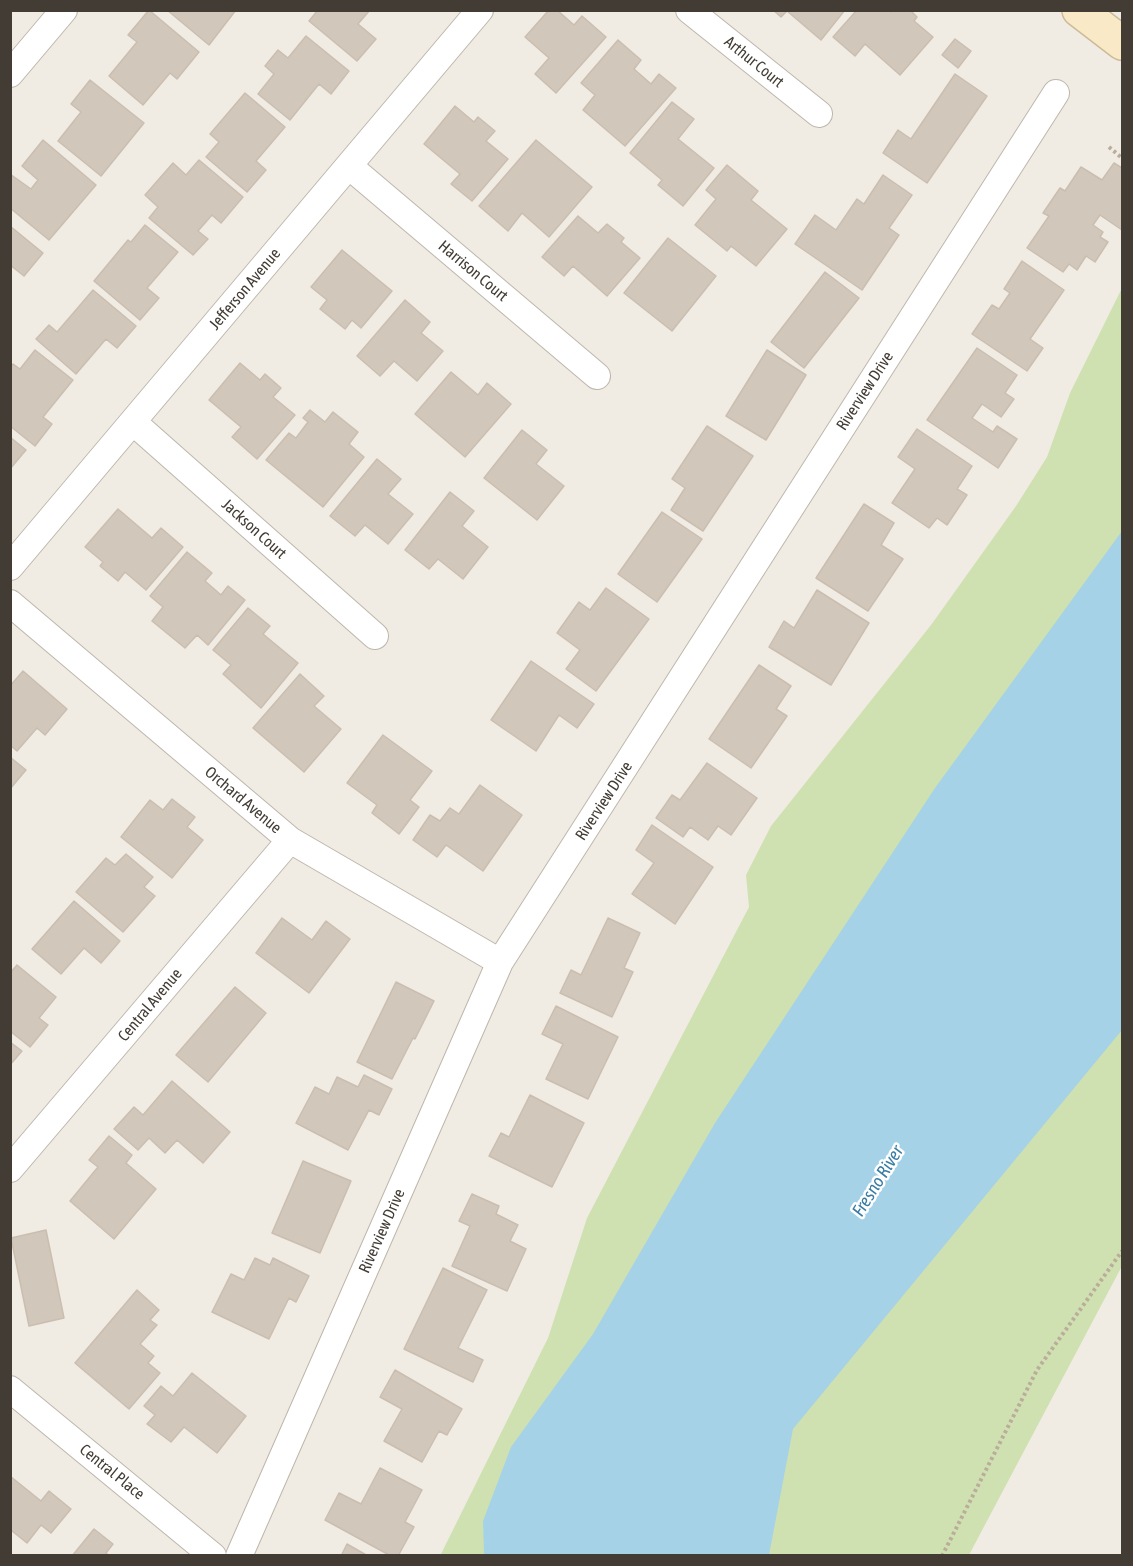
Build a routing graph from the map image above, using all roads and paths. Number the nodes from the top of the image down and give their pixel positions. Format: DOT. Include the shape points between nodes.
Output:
graph roads {
  1 [pos="64,10"];
  2 [pos="480,10"];
  3 [pos="688,10"];
  4 [pos="1079,10"];
  5 [pos="1122,43"];
  6 [pos="10,74"];
  7 [pos="1056,93"];
  8 [pos="819,114"];
  9 [pos="1109,147"];
  10 [pos="1122,158"];
  11 [pos="349,166"];
  12 [pos="597,376"];
  13 [pos="133,422"];
  14 [pos="10,567"];
  15 [pos="10,603"];
  16 [pos="375,636"];
  17 [pos="290,840"];
  18 [pos="500,962"];
  19 [pos="10,1169"];
  20 [pos="1122,1251"];
  21 [pos="12,1393"];
  22 [pos="213,1556"];
  23 [pos="239,1556"];
  24 [pos="942,1556"];
  1 -- 6 [label="street"];
  2 -- 11 [label="street, Jefferson Avenue"];
  3 -- 8 [label="street, Arthur Court"];
  4 -- 5 [label="street"];
  7 -- 18 [label="street, Riverview Drive"];
  9 -- 10 [label="path"];
  11 -- 12 [label="street, Harrison Court"];
  11 -- 13 [label="street, Jefferson Avenue"];
  13 -- 14 [label="street, Jefferson Avenue"];
  13 -- 16 [label="street, Jackson Court"];
  15 -- 17 [label="street, Orchard Avenue"];
  17 -- 18 [label="street, Orchard Avenue"];
  17 -- 19 [label="street, Central Avenue"];
  18 -- 23 [label="street, Riverview Drive"];
  20 -- 24 [label="path" via="1037,1370"];
  21 -- 22 [label="street, Central Place"];
}
